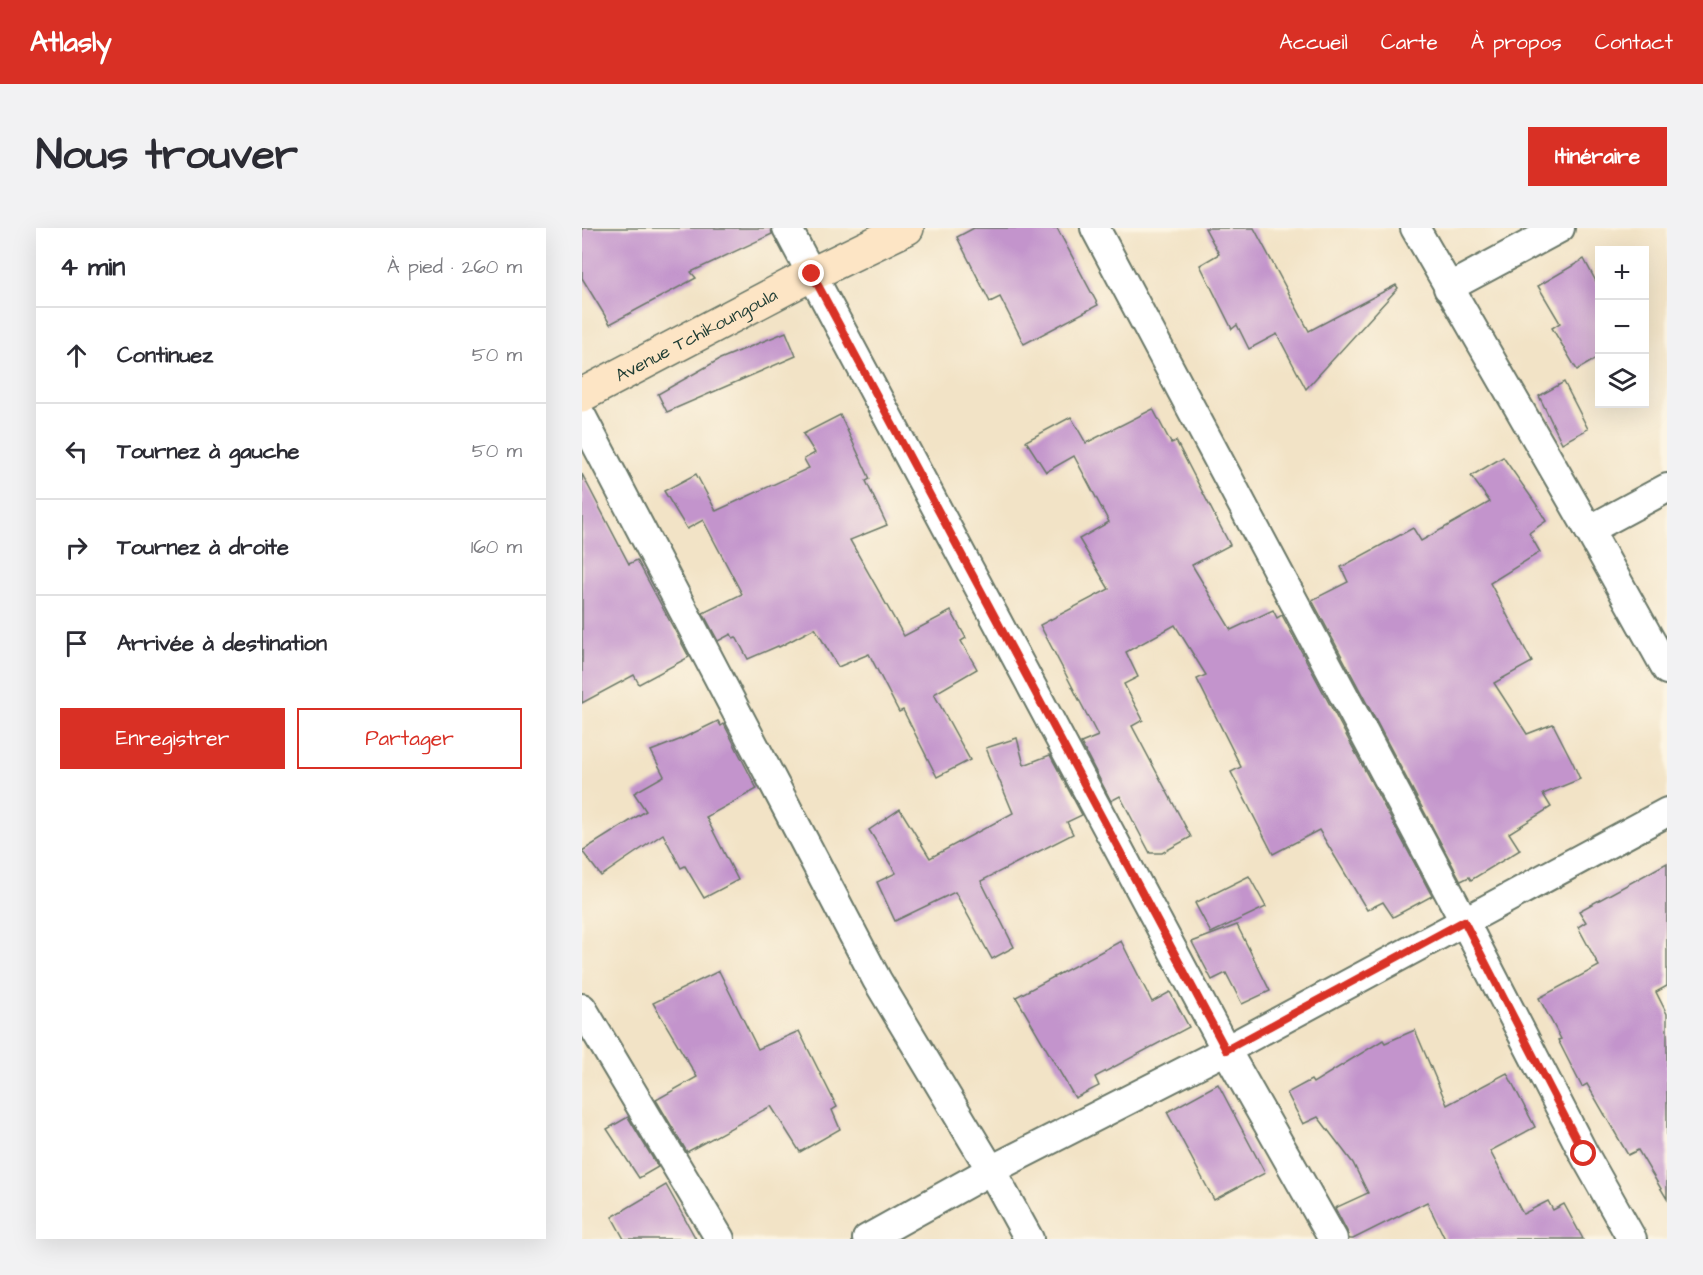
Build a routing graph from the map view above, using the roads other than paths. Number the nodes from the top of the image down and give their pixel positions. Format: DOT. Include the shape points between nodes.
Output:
graph roads {
  1 [pos="787,228"];
  2 [pos="907,228"];
  3 [pos="1095,228"];
  4 [pos="1415,228"];
  5 [pos="1560,228"];
  6 [pos="812,274"];
  7 [pos="1448,288"];
  8 [pos="582,395"];
  9 [pos="582,417"];
  10 [pos="1667,488"];
  11 [pos="1589,530"];
  12 [pos="1667,670"];
  13 [pos="1667,812"];
  14 [pos="1464,921"];
  15 [pos="582,1008"];
  16 [pos="1226,1050"];
  17 [pos="991,1170"];
  18 [pos="720,1239"];
  19 [pos="867,1239"];
  20 [pos="1029,1239"];
  21 [pos="1333,1239"];
  22 [pos="1632,1239"];
  1 -- 6 [label="street"];
  2 -- 6 [label="street, Avenue Tchikoungoula"];
  3 -- 14 [label="street"];
  4 -- 7 [label="street"];
  5 -- 7 [label="street"];
  6 -- 8 [label="street, Avenue Tchikoungoula"];
  6 -- 16 [label="street"];
  7 -- 11 [label="street"];
  9 -- 17 [label="street" via="877,980"];
  10 -- 11 [label="street"];
  11 -- 12 [label="street"];
  13 -- 14 [label="street"];
  14 -- 16 [label="street"];
  14 -- 22 [label="street"];
  15 -- 18 [label="street"];
  16 -- 17 [label="street"];
  16 -- 21 [label="street"];
  17 -- 19 [label="street"];
  17 -- 20 [label="street"];
}
